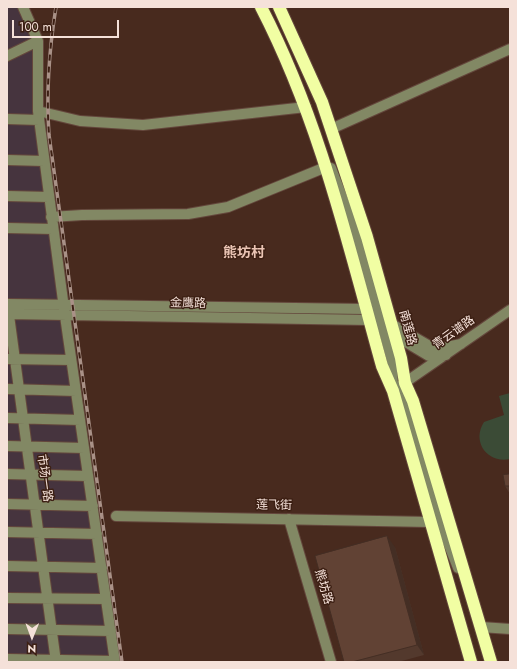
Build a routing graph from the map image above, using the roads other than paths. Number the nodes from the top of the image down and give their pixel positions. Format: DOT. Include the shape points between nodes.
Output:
graph roads {
  1 [pos="23,7"];
  2 [pos="261,7"];
  3 [pos="279,7"];
  4 [pos="38,41"];
  5 [pos="510,49"];
  6 [pos="7,56"];
  7 [pos="306,107"];
  8 [pos="38,116"];
  9 [pos="7,119"];
  10 [pos="331,129"];
  11 [pos="315,132"];
  12 [pos="7,160"];
  13 [pos="44,161"];
  14 [pos="326,167"];
  15 [pos="7,196"];
  16 [pos="49,197"];
  17 [pos="51,217"];
  18 [pos="7,228"];
  19 [pos="53,229"];
  20 [pos="8,307"];
  21 [pos="64,310"];
  22 [pos="510,310"];
  23 [pos="372,316"];
  24 [pos="390,330"];
  25 [pos="461,344"];
  26 [pos="446,355"];
  27 [pos="11,359"];
  28 [pos="71,360"];
  29 [pos="405,383"];
  30 [pos="7,389"];
  31 [pos="19,390"];
  32 [pos="76,391"];
  33 [pos="393,391"];
  34 [pos="7,418"];
  35 [pos="23,419"];
  36 [pos="80,420"];
  37 [pos="7,446"];
  38 [pos="27,446"];
  39 [pos="84,448"];
  40 [pos="7,474"];
  41 [pos="31,475"];
  42 [pos="88,476"];
  43 [pos="7,504"];
  44 [pos="35,505"];
  45 [pos="93,506"];
  46 [pos="116,516"];
  47 [pos="289,519"];
  48 [pos="430,522"];
  49 [pos="7,532"];
  50 [pos="39,533"];
  51 [pos="97,534"];
  52 [pos="7,566"];
  53 [pos="43,567"];
  54 [pos="102,568"];
  55 [pos="7,598"];
  56 [pos="48,598"];
  57 [pos="106,599"];
  58 [pos="481,627"];
  59 [pos="7,629"];
  60 [pos="510,629"];
  61 [pos="52,630"];
  62 [pos="111,631"];
  63 [pos="7,659"];
  64 [pos="56,661"];
  65 [pos="115,661"];
  66 [pos="331,662"];
  67 [pos="471,662"];
  68 [pos="491,662"];
  1 -- 4 [label="street"];
  2 -- 7 [label="highway"];
  3 -- 10 [label="highway, 南莲路" via="322,102"];
  4 -- 6 [label="street"];
  4 -- 8 [label="street"];
  5 -- 10 [label="street"];
  7 -- 8 [label="street" via="143,125"];
  7 -- 11 [label="highway"];
  8 -- 9 [label="street"];
  8 -- 13 [label="street"];
  10 -- 24 [label="highway, 南莲路" via="367,237"];
  11 -- 14 [label="highway"];
  11 -- 23 [label="street" via="357,236"];
  12 -- 13 [label="street"];
  13 -- 16 [label="street"];
  14 -- 17 [label="street" via="228,207 188,214"];
  14 -- 23 [label="highway"];
  15 -- 16 [label="street"];
  16 -- 17 [label="street"];
  17 -- 19 [label="street"];
  18 -- 19 [label="street"];
  19 -- 21 [label="street"];
  20 -- 21 [label="street, 金鹰路"];
  20 -- 27 [label="street, 市场一路"];
  21 -- 23 [label="street, 金鹰路"];
  21 -- 28 [label="street"];
  22 -- 25 [label="street, 青云谱路"];
  23 -- 24 [label="street"];
  23 -- 33 [label="highway" via="382,366"];
  24 -- 25 [label="street" via="433,348"];
  24 -- 26 [label="street" via="429,356"];
  24 -- 29 [label="highway, 南莲路"];
  24 -- 33 [label="street"];
  25 -- 26 [label="street, 青云谱路"];
  26 -- 29 [label="street, 青云谱路"];
  27 -- 28 [label="street"];
  27 -- 31 [label="street, 市场一路"];
  28 -- 32 [label="street"];
  29 -- 33 [label="street, 青云谱路"];
  29 -- 58 [label="highway, 南莲路" via="413,401"];
  30 -- 31 [label="street"];
  31 -- 32 [label="street"];
  31 -- 35 [label="street, 市场一路"];
  32 -- 36 [label="street"];
  33 -- 48 [label="highway"];
  34 -- 35 [label="street"];
  35 -- 36 [label="street"];
  35 -- 38 [label="street, 市场一路"];
  36 -- 39 [label="street"];
  37 -- 38 [label="street"];
  38 -- 39 [label="street"];
  38 -- 41 [label="street, 市场一路"];
  39 -- 42 [label="street"];
  40 -- 41 [label="street"];
  41 -- 42 [label="street"];
  41 -- 44 [label="street, 市场一路"];
  42 -- 45 [label="street"];
  43 -- 44 [label="street"];
  44 -- 45 [label="street"];
  44 -- 50 [label="street, 市场一路"];
  45 -- 51 [label="street"];
  46 -- 47 [label="street, 莲飞街"];
  47 -- 48 [label="street, 莲飞街"];
  47 -- 66 [label="street, 熊坊路"];
  48 -- 67 [label="highway"];
  49 -- 50 [label="street"];
  50 -- 51 [label="street"];
  50 -- 53 [label="street, 市场一路"];
  51 -- 54 [label="street"];
  52 -- 53 [label="street"];
  53 -- 54 [label="street"];
  53 -- 56 [label="street, 市场一路"];
  54 -- 57 [label="street"];
  55 -- 56 [label="street"];
  56 -- 57 [label="street"];
  56 -- 61 [label="street, 市场一路"];
  57 -- 62 [label="street"];
  58 -- 60 [label="street"];
  58 -- 68 [label="highway, 南莲路"];
  59 -- 61 [label="street"];
  61 -- 62 [label="street"];
  61 -- 64 [label="street, 市场一路"];
  62 -- 65 [label="street"];
  63 -- 64 [label="street"];
  64 -- 65 [label="street"];
}
